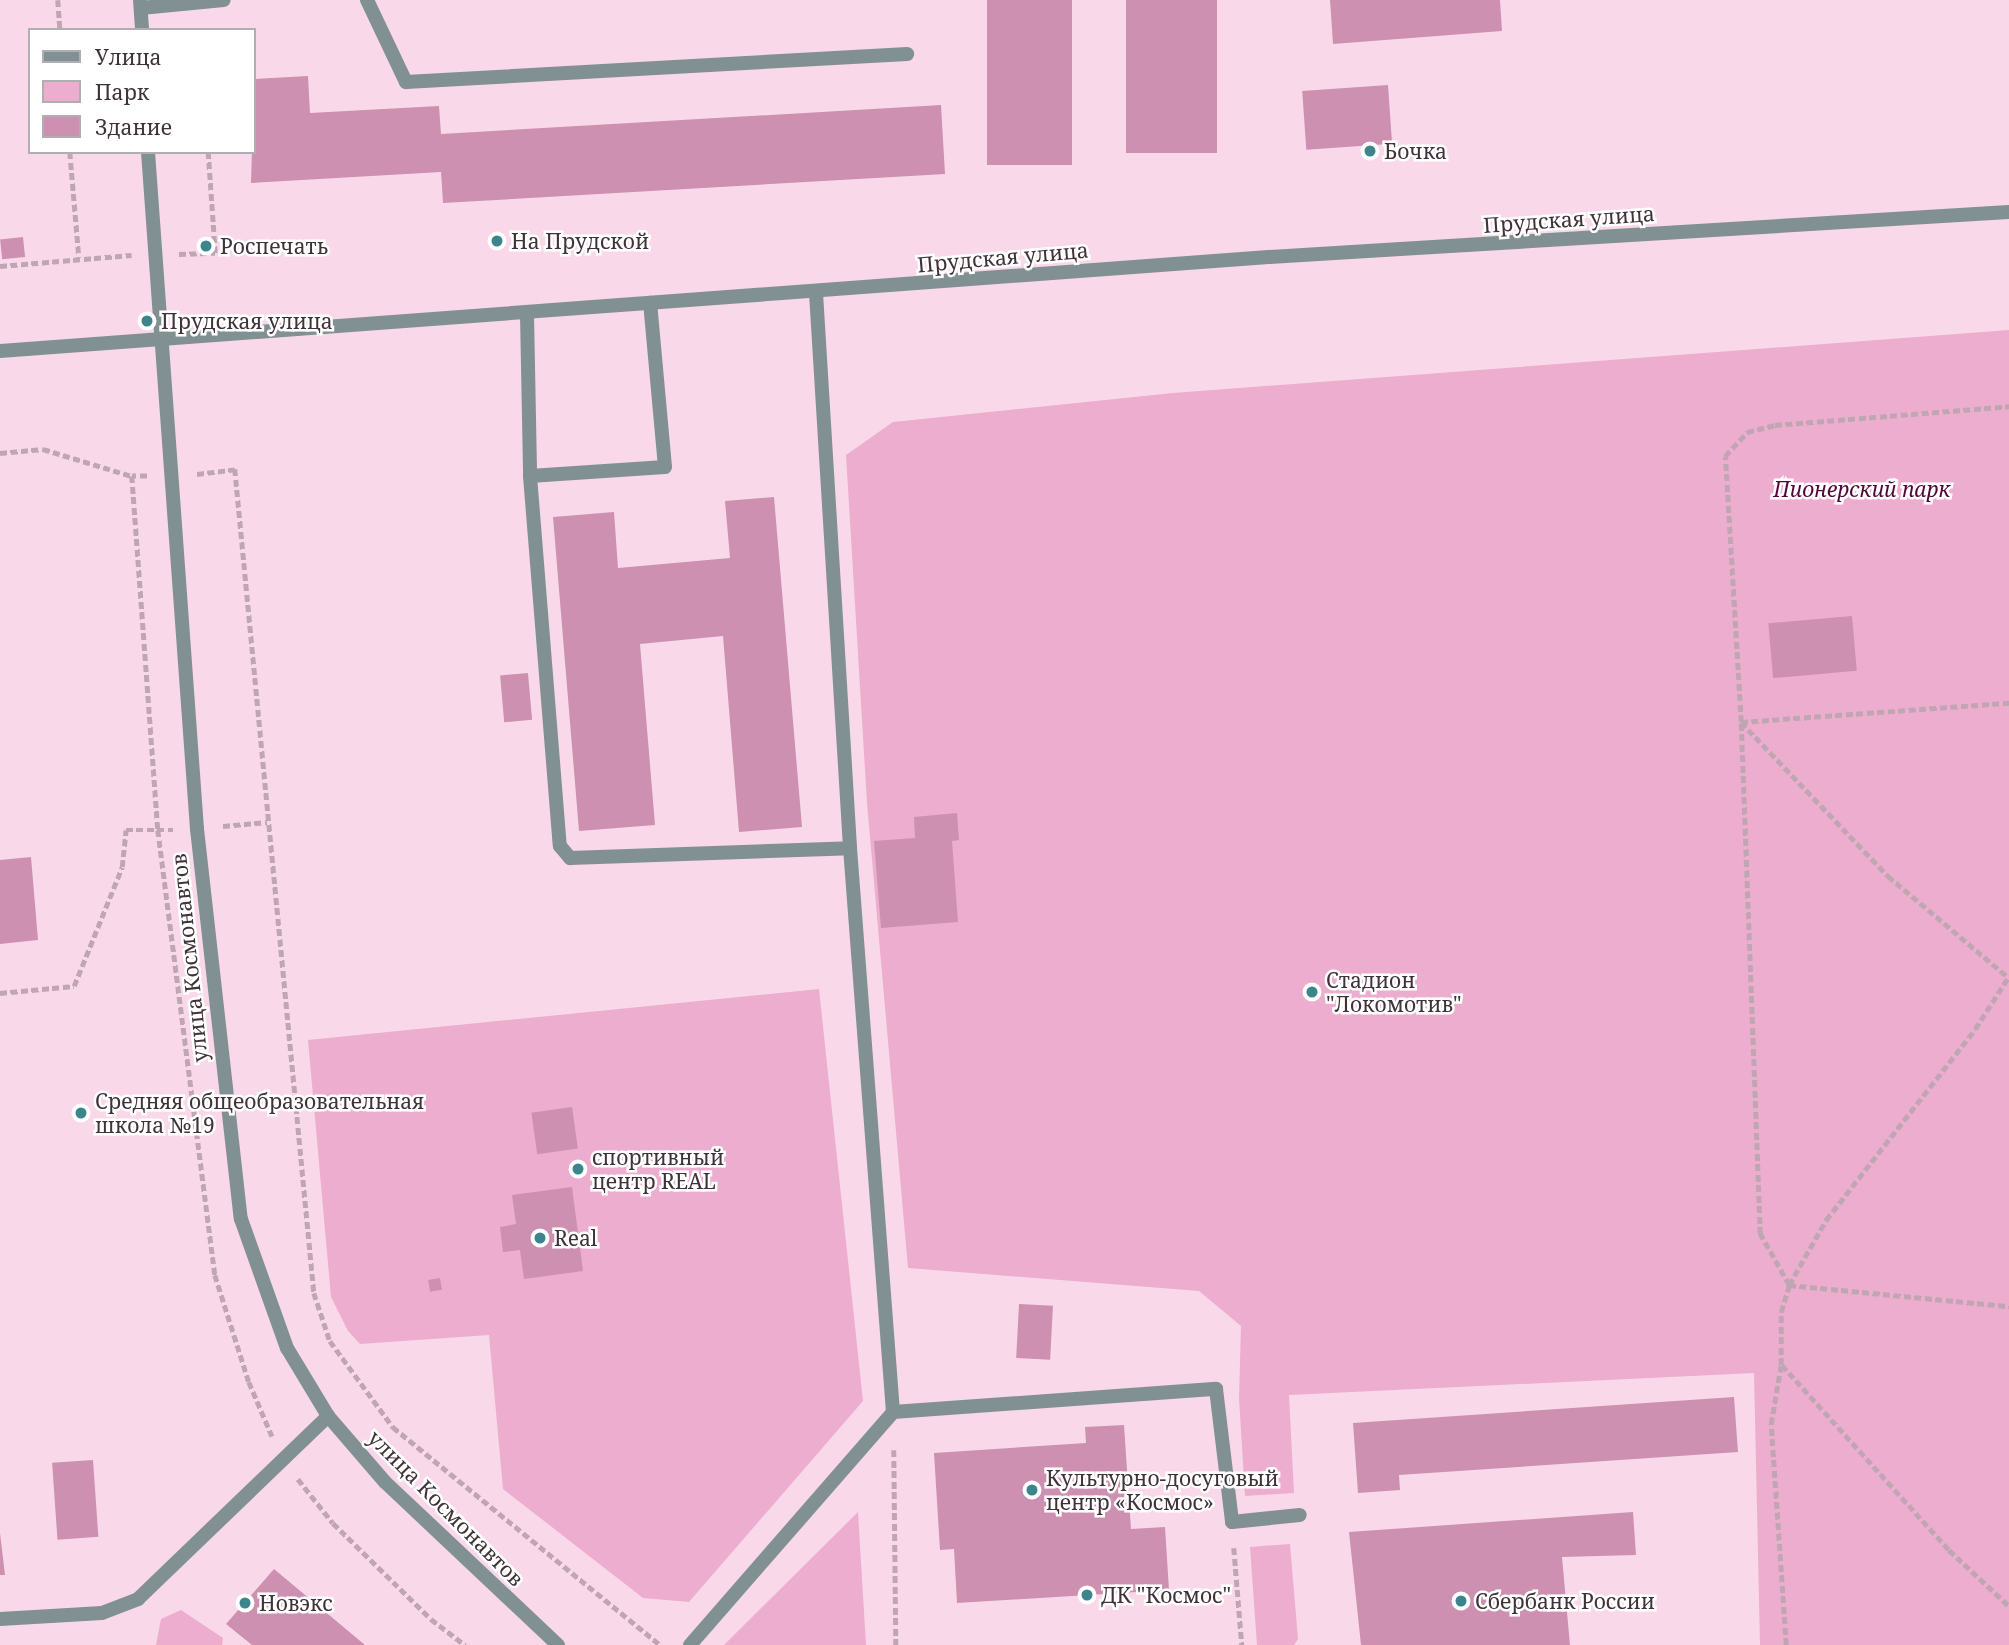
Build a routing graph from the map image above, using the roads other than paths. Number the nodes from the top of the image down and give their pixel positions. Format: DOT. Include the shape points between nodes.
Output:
graph roads {
  1 [pos="224,0"];
  2 [pos="366,0"];
  3 [pos="141,4"];
  4 [pos="142,28"];
  5 [pos="907,54"];
  6 [pos="148,154"];
  7 [pos="2009,212"];
  8 [pos="816,293"];
  9 [pos="650,303"];
  10 [pos="527,314"];
  11 [pos="159,338"];
  12 [pos="0,351"];
  13 [pos="530,476"];
  14 [pos="850,848"];
  15 [pos="893,1412"];
  16 [pos="328,1416"];
  17 [pos="1300,1515"];
  18 [pos="0,1619"];
  19 [pos="558,1645"];
  20 [pos="690,1645"];
  1 -- 3 [label="street"];
  2 -- 5 [label="street" via="406,82"];
  3 -- 4 [label="street"];
  6 -- 11 [label="street, улица Космонавтов"];
  7 -- 8 [label="street, Прудская улица" via="1269,257"];
  8 -- 9 [label="street, Прудская улица"];
  8 -- 14 [label="street"];
  9 -- 10 [label="street, Прудская улица"];
  9 -- 13 [label="street" via="665,467"];
  10 -- 11 [label="street, Прудская улица"];
  10 -- 13 [label="street"];
  11 -- 12 [label="street, Прудская улица"];
  11 -- 16 [label="street, улица Космонавтов" via="197,829 241,1219 287,1348"];
  13 -- 14 [label="street" via="560,846 570,858"];
  14 -- 15 [label="street"];
  15 -- 17 [label="street" via="1216,1389 1232,1521"];
  15 -- 20 [label="street"];
  16 -- 18 [label="street" via="138,1600 102,1613"];
  16 -- 19 [label="street, улица Космонавтов" via="403,1500"];
}
